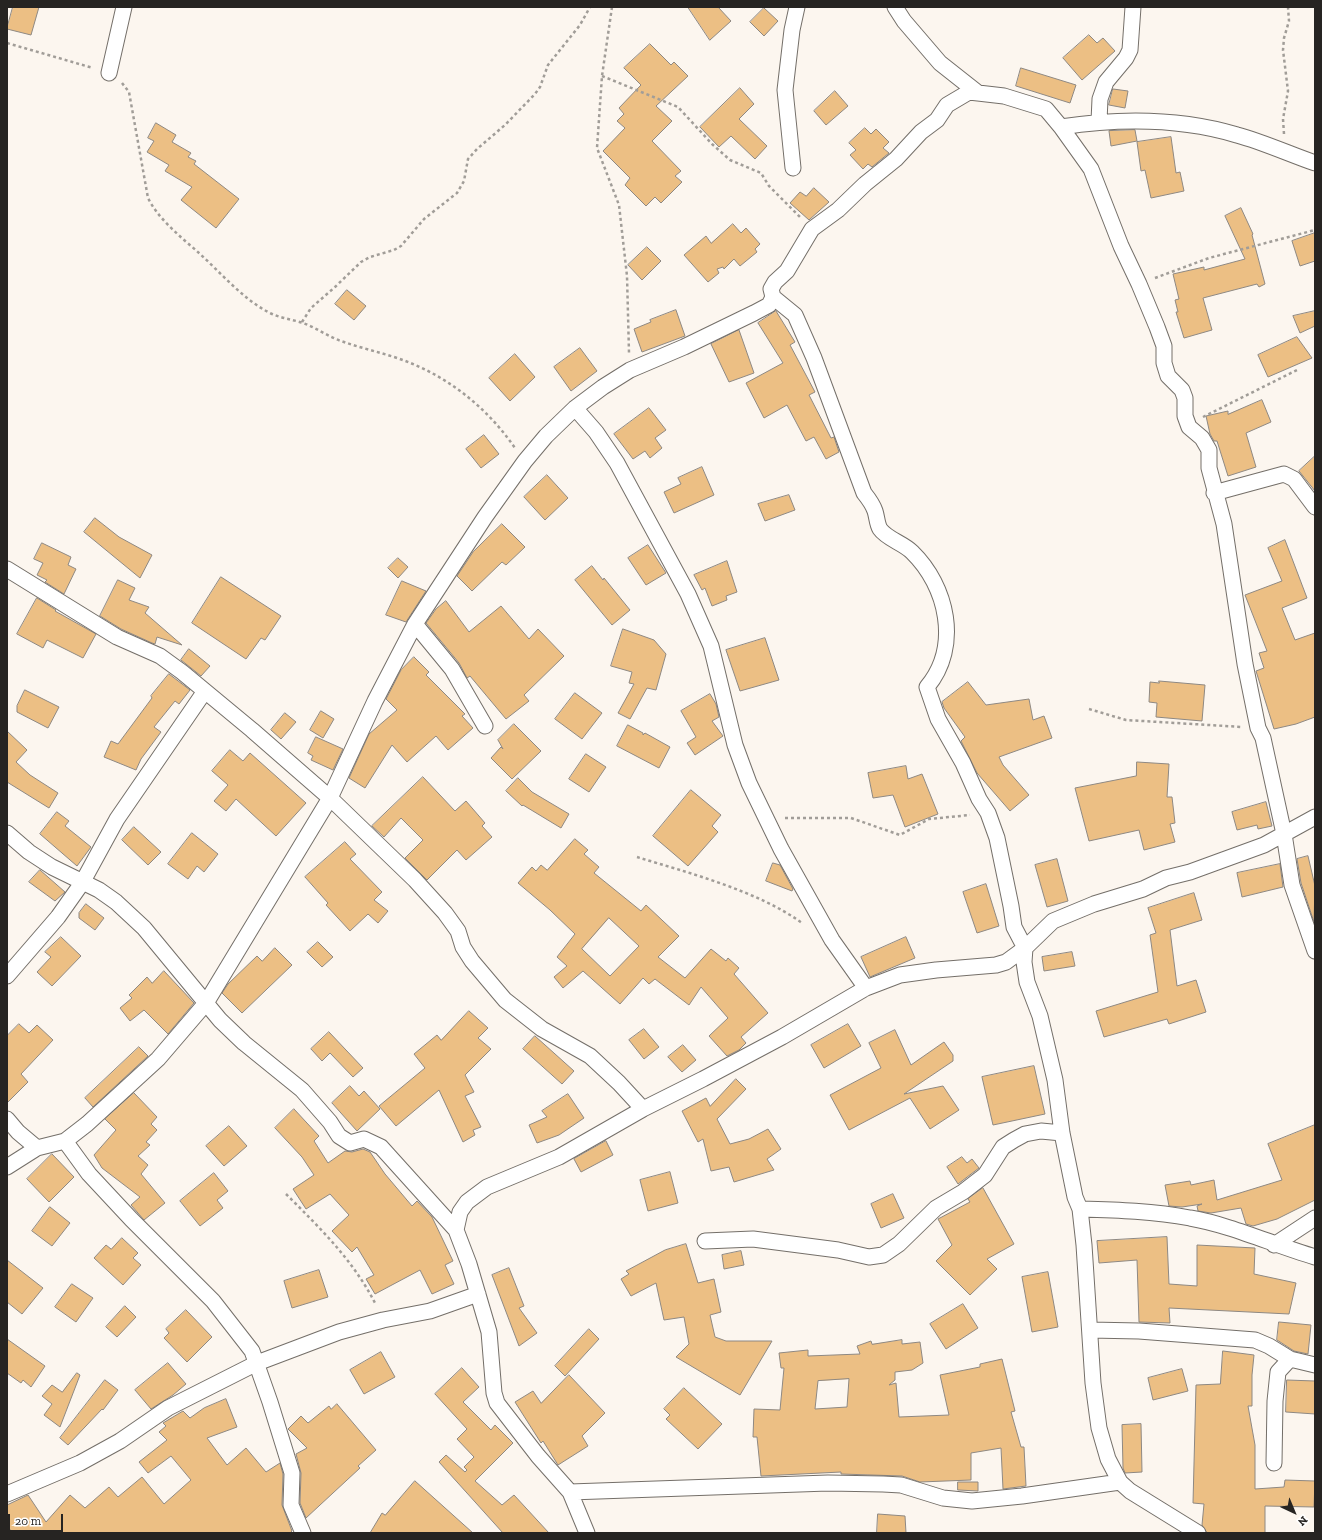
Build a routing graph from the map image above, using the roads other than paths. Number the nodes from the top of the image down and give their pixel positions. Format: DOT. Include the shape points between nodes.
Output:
graph roads {
  1 [pos="124,7"];
  2 [pos="797,7"];
  3 [pos="895,7"];
  4 [pos="1134,7"];
  5 [pos="109,73"];
  6 [pos="978,92"];
  7 [pos="1099,121"];
  8 [pos="1061,127"];
  9 [pos="1315,163"];
  10 [pos="793,168"];
  11 [pos="773,297"];
  12 [pos="575,408"];
  13 [pos="1214,493"];
  14 [pos="1313,499"];
  15 [pos="7,569"];
  16 [pos="415,624"];
  17 [pos="205,691"];
  18 [pos="485,726"];
  19 [pos="330,798"];
  20 [pos="1315,817"];
  21 [pos="7,833"];
  22 [pos="1284,834"];
  23 [pos="82,883"];
  24 [pos="1025,948"];
  25 [pos="1315,951"];
  26 [pos="7,976"];
  27 [pos="866,988"];
  28 [pos="206,1003"];
  29 [pos="643,1109"];
  30 [pos="7,1119"];
  31 [pos="1062,1133"];
  32 [pos="65,1141"];
  33 [pos="37,1148"];
  34 [pos="7,1167"];
  35 [pos="1080,1209"];
  36 [pos="1315,1218"];
  37 [pos="456,1230"];
  38 [pos="705,1241"];
  39 [pos="1274,1244"];
  40 [pos="1315,1257"];
  41 [pos="478,1294"];
  42 [pos="1090,1330"];
  43 [pos="1290,1360"];
  44 [pos="257,1363"];
  45 [pos="1315,1365"];
  46 [pos="1274,1462"];
  47 [pos="1120,1482"];
  48 [pos="570,1492"];
  49 [pos="7,1494"];
  50 [pos="303,1533"];
  51 [pos="587,1533"];
  52 [pos="1198,1533"];
  1 -- 5 [label="street"];
  2 -- 10 [label="street" via="785,90"];
  3 -- 6 [label="street" via="940,63"];
  4 -- 7 [label="street" via="1130,50 1106,82 1100,99"];
  6 -- 8 [label="street" via="1004,96 1046,109"];
  6 -- 11 [label="street" via="969,92 947,105 937,120 921,132 896,159 838,210 812,229 787,271 775,282 771,289"];
  7 -- 8 [label="street"];
  7 -- 9 [label="street" via="1139,120 1200,126 1238,135"];
  8 -- 13 [label="street" via="1091,169 1164,346 1164,363 1168,376 1182,390 1189,427 1202,438 1209,450 1209,468"];
  11 -- 12 [label="street" via="769,305 754,313 630,370"];
  11 -- 24 [label="street" via="795,315 814,358 864,493 874,509 879,528 910,551 926,567 941,594 945,607 945,643 935,678 927,687 938,719 988,813 997,838 1014,927"];
  12 -- 16 [label="street" via="525,461"];
  12 -- 27 [label="street" via="596,432 617,463 688,594 711,646 735,745 749,783 781,849 832,940"];
  13 -- 14 [label="street" via="1284,474 1294,479"];
  13 -- 22 [label="street" via="1224,524 1245,664 1258,728 1263,738"];
  15 -- 17 [label="street" via="117,637 160,656"];
  16 -- 18 [label="street" via="452,669"];
  16 -- 19 [label="street"];
  17 -- 19 [label="street"];
  17 -- 23 [label="street" via="117,819"];
  19 -- 28 [label="street"];
  19 -- 29 [label="street" via="415,880 445,913 458,931 463,947 472,961 505,1000 542,1029 590,1056"];
  20 -- 22 [label="street"];
  21 -- 23 [label="street" via="29,852"];
  22 -- 24 [label="street" via="1264,845 1166,878 1143,889 1094,904 1053,921"];
  22 -- 25 [label="street" via="1292,885"];
  23 -- 26 [label="street" via="58,917"];
  23 -- 28 [label="street" via="99,890 116,902 144,928"];
  24 -- 27 [label="street" via="1006,962 996,965 900,975"];
  24 -- 31 [label="street" via="1027,982 1040,1016 1055,1080"];
  27 -- 29 [label="street" via="782,1037"];
  28 -- 32 [label="street" via="158,1058 114,1100"];
  28 -- 37 [label="street" via="244,1042 302,1090 340,1136 350,1143 364,1139 381,1147"];
  29 -- 37 [label="street" via="559,1157 487,1187 467,1202 460,1212"];
  30 -- 33 [label="street"];
  31 -- 35 [label="street" via="1075,1197"];
  31 -- 38 [label="street" via="1025,1134 1003,1147 985,1175 936,1208 899,1244 883,1255 869,1257 838,1250 754,1239"];
  32 -- 33 [label="street"];
  32 -- 44 [label="street" via="89,1174 130,1219 214,1301 252,1351"];
  33 -- 34 [label="street"];
  35 -- 39 [label="street" via="1139,1211 1190,1218"];
  35 -- 42 [label="street"];
  36 -- 39 [label="street"];
  37 -- 41 [label="street"];
  39 -- 40 [label="street"];
  41 -- 44 [label="street" via="430,1311 339,1332"];
  41 -- 48 [label="street" via="489,1332 497,1403"];
  42 -- 43 [label="street" via="1255,1340"];
  42 -- 47 [label="street" via="1099,1428 1108,1459"];
  43 -- 45 [label="street"];
  43 -- 46 [label="street" via="1278,1372"];
  44 -- 49 [label="street" via="168,1408 120,1441 80,1463"];
  44 -- 50 [label="street" via="292,1473 291,1505"];
  47 -- 48 [label="street" via="972,1501 943,1498 901,1485 883,1484 828,1483"];
  47 -- 52 [label="street" via="1154,1507"];
  48 -- 51 [label="street"];
}
